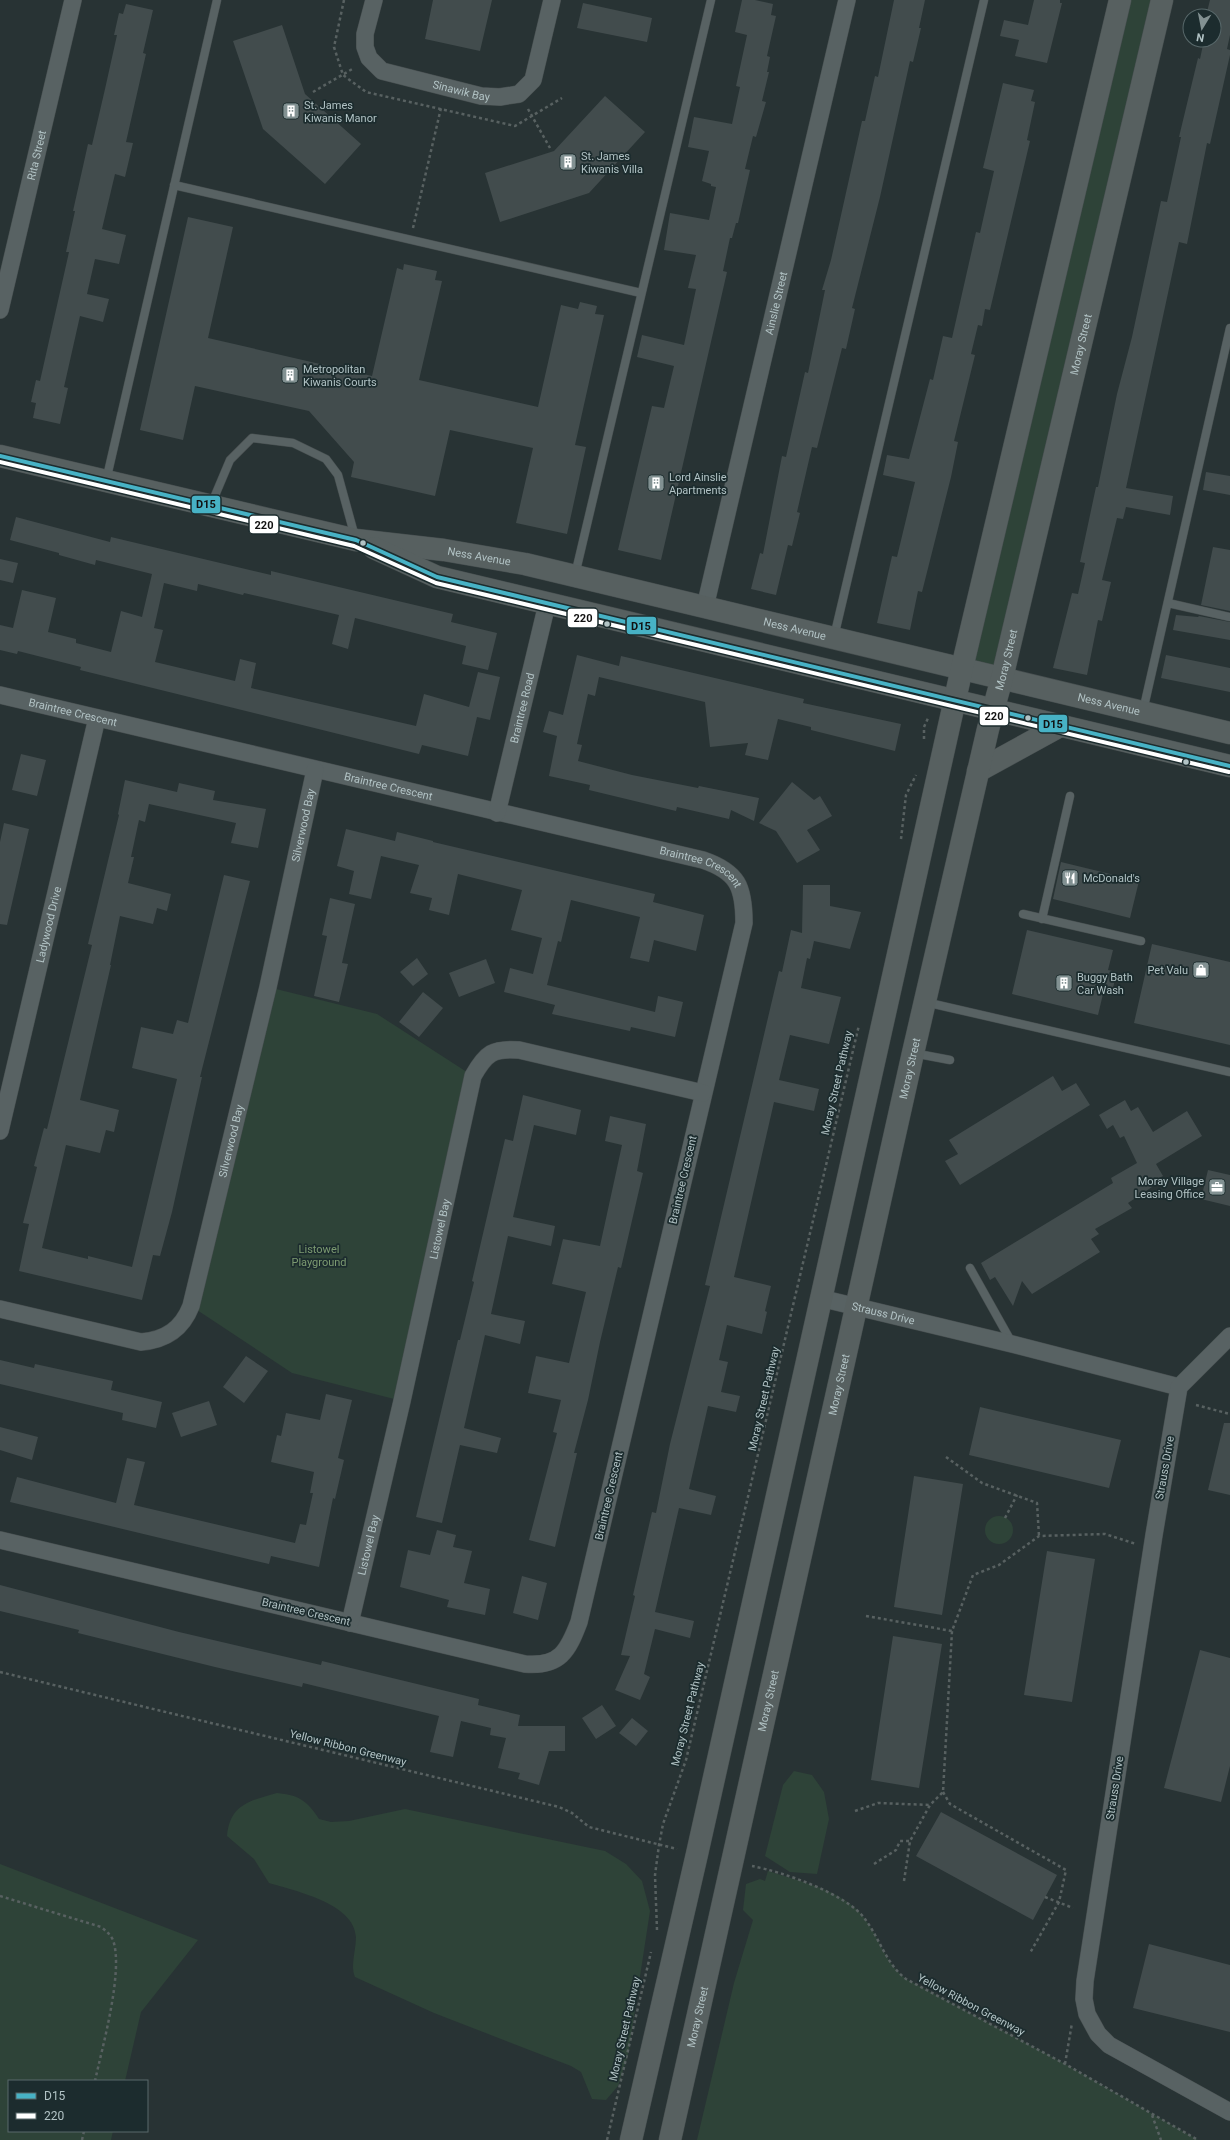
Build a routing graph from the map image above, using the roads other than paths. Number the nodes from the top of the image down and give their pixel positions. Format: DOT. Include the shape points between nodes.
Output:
graph roads {
  1 [pos="73,0"];
  2 [pos="217,0"];
  3 [pos="374,0"];
  4 [pos="552,0"];
  5 [pos="711,0"];
  6 [pos="847,0"];
  7 [pos="984,0"];
  8 [pos="1120,0"];
  9 [pos="1162,0"];
  10 [pos="174,185"];
  11 [pos="641,293"];
  12 [pos="0,310"];
  13 [pos="1230,328"];
  14 [pos="0,456"];
  15 [pos="106,481"];
  16 [pos="211,506"];
  17 [pos="356,540"];
  18 [pos="574,575"];
  19 [pos="1168,603"];
  20 [pos="547,604"];
  21 [pos="705,607"];
  22 [pos="1230,617"];
  23 [pos="834,637"];
  24 [pos="962,668"];
  25 [pos="1002,678"];
  26 [pos="0,695"];
  27 [pos="945,699"];
  28 [pos="992,710"];
  29 [pos="1142,713"];
  30 [pos="96,718"];
  31 [pos="1060,726"];
  32 [pos="1230,733"];
  33 [pos="1230,766"];
  34 [pos="315,770"];
  35 [pos="978,771"];
  36 [pos="1070,796"];
  37 [pos="497,813"];
  38 [pos="1023,914"];
  39 [pos="1042,919"];
  40 [pos="1141,941"];
  41 [pos="924,1002"];
  42 [pos="913,1053"];
  43 [pos="950,1060"];
  44 [pos="1230,1072"];
  45 [pos="703,1093"];
  46 [pos="0,1131"];
  47 [pos="970,1268"];
  48 [pos="820,1298"];
  49 [pos="856,1306"];
  50 [pos="0,1309"];
  51 [pos="1230,1336"];
  52 [pos="1012,1344"];
  53 [pos="1179,1387"];
  54 [pos="0,1540"];
  55 [pos="350,1623"];
  56 [pos="1230,2112"];
  57 [pos="631,2140"];
  58 [pos="670,2140"];
  1 -- 12 [label="street, Rita Street"];
  2 -- 10 [label="lane"];
  3 -- 4 [label="street, Sinawik Bay" via="365,34 365,47 369,58 382,71 481,96 500,97 519,94 532,80"];
  5 -- 11 [label="lane"];
  6 -- 21 [label="street, Ainslie Street"];
  7 -- 23 [label="lane"];
  8 -- 24 [label="main road"];
  9 -- 25 [label="main road, Moray Street"];
  10 -- 11 [label="lane"];
  10 -- 15 [label="lane"];
  11 -- 18 [label="lane"];
  13 -- 19 [label="lane"];
  14 -- 15 [label="main road, Ness Avenue"];
  15 -- 16 [label="main road, Ness Avenue"];
  16 -- 17 [label="main road, Ness Avenue"];
  16 -- 17 [label="lane" via="230,460 252,438 293,443 326,459 338,475"];
  17 -- 18 [label="main road, Ness Avenue" via="444,550"];
  17 -- 20 [label="main road, Ness Avenue" via="437,577"];
  18 -- 21 [label="main road, Ness Avenue"];
  19 -- 22 [label="lane"];
  19 -- 29 [label="lane"];
  20 -- 27 [label="main road, Ness Avenue"];
  20 -- 37 [label="street, Braintree Road"];
  21 -- 23 [label="main road, Ness Avenue"];
  23 -- 24 [label="main road, Ness Avenue"];
  24 -- 25 [label="main road, Ness Avenue"];
  24 -- 27 [label="main road"];
  25 -- 28 [label="main road, Moray Street"];
  25 -- 29 [label="main road, Ness Avenue"];
  26 -- 30 [label="street, Braintree Crescent"];
  27 -- 28 [label="main road, Ness Avenue"];
  27 -- 48 [label="main road"];
  28 -- 31 [label="main road, Ness Avenue"];
  28 -- 35 [label="main road, Moray Street"];
  29 -- 32 [label="main road, Ness Avenue"];
  30 -- 34 [label="street, Braintree Crescent"];
  30 -- 46 [label="street, Ladywood Drive"];
  31 -- 33 [label="main road, Ness Avenue"];
  31 -- 35 [label="main road"];
  34 -- 37 [label="street, Braintree Crescent"];
  34 -- 50 [label="street, Silverwood Bay" via="266,995 187,1317 180,1327 170,1334 156,1340 141,1342"];
  35 -- 41 [label="main road, Moray Street"];
  36 -- 39 [label="lane"];
  37 -- 45 [label="street, Braintree Crescent" via="703,860 726,870 740,885 744,923"];
  38 -- 39 [label="lane"];
  39 -- 40 [label="lane"];
  41 -- 42 [label="main road, Moray Street"];
  41 -- 44 [label="lane"];
  42 -- 43 [label="lane"];
  42 -- 49 [label="main road, Moray Street"];
  45 -- 55 [label="street, Braintree Crescent" via="579,1622 566,1652 548,1664 525,1664"];
  45 -- 55 [label="street, Listowel Bay" via="519,1050 500,1049 480,1063 473,1076 402,1401"];
  47 -- 52 [label="lane"];
  48 -- 49 [label="street, Strauss Drive"];
  48 -- 57 [label="main road"];
  49 -- 52 [label="street, Strauss Drive"];
  49 -- 58 [label="main road, Moray Street"];
  51 -- 53 [label="street"];
  52 -- 53 [label="street, Strauss Drive"];
  53 -- 56 [label="street, Strauss Drive" via="1084,2000 1088,2016 1098,2034 1109,2045"];
  54 -- 55 [label="street, Braintree Crescent"];
}
